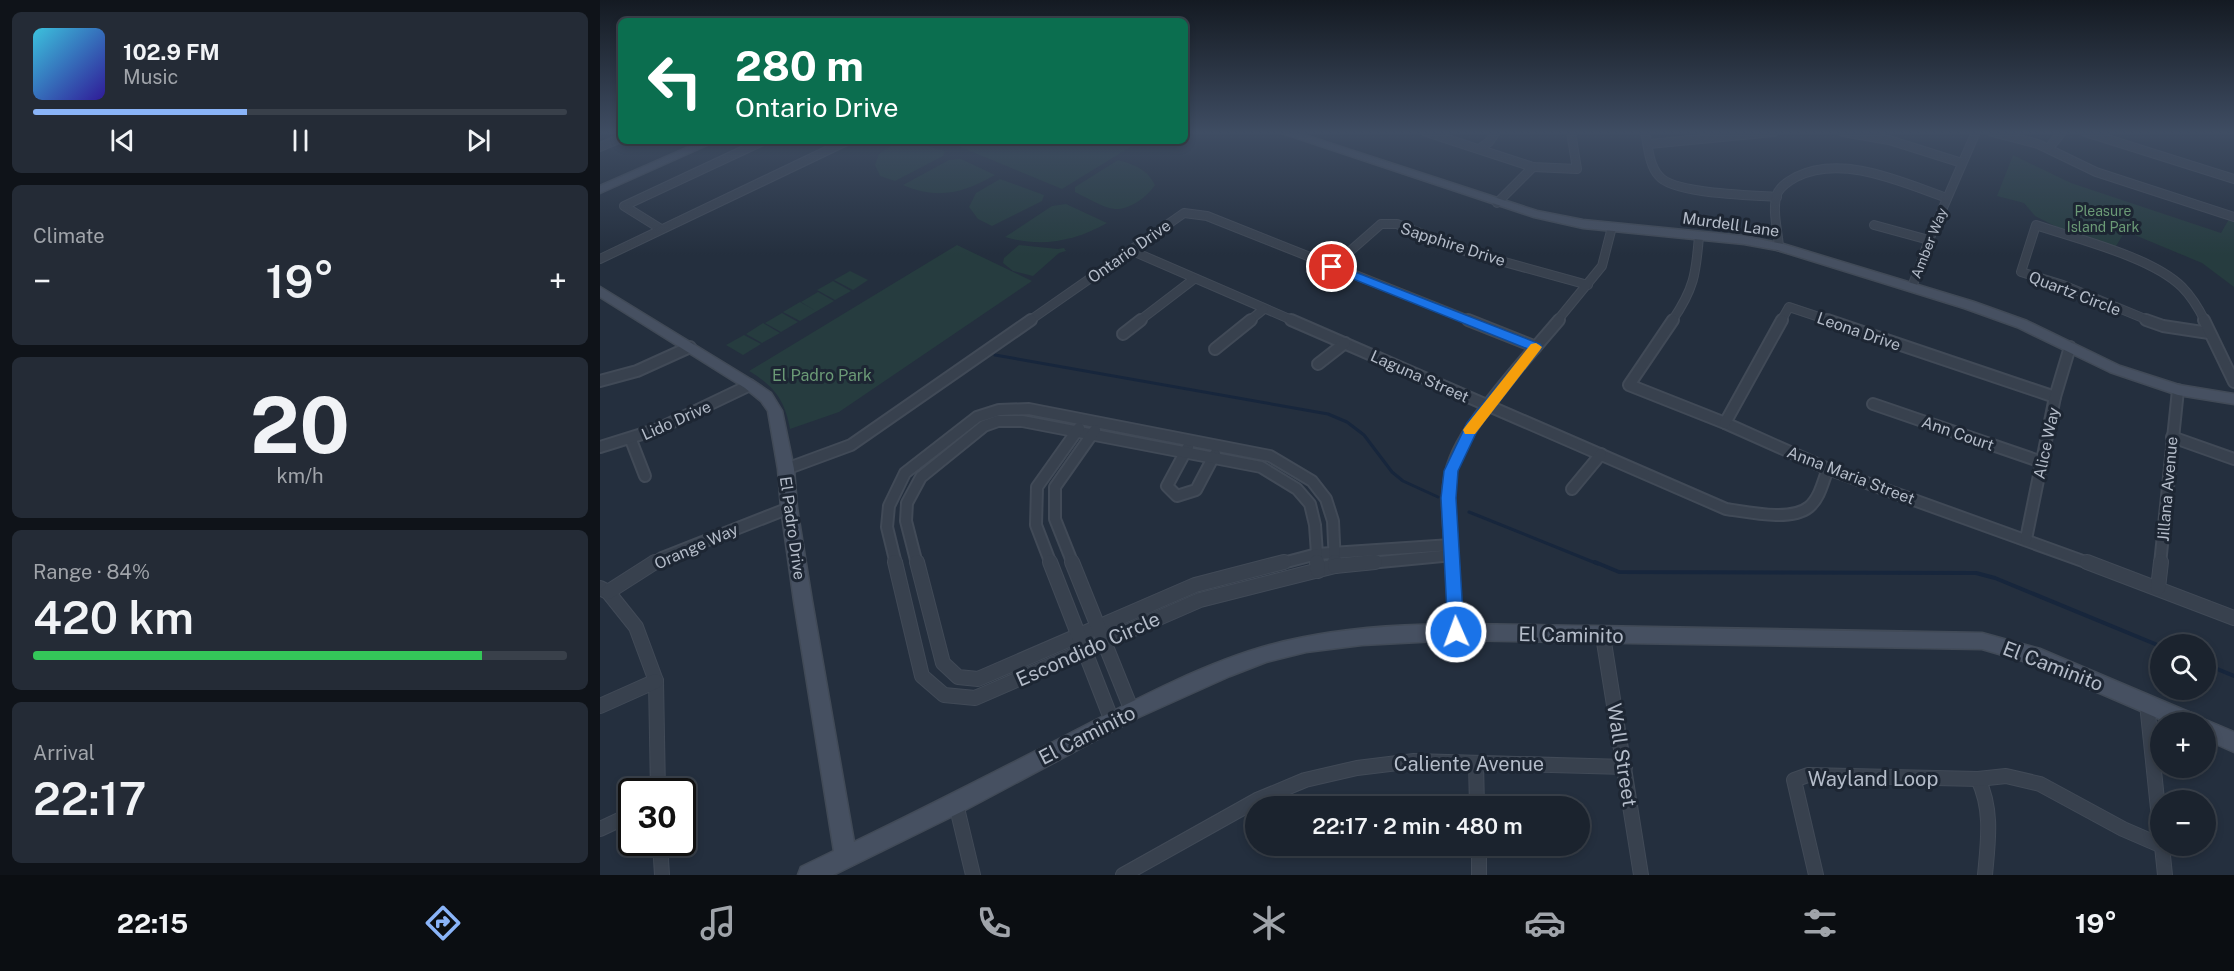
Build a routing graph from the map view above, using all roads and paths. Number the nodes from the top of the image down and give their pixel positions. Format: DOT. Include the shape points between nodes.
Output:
graph roads {
  1 [pos="623,173"];
  2 [pos="639,173"];
  3 [pos="695,173"];
  4 [pos="780,173"];
  5 [pos="1406,173"];
  6 [pos="1527,173"];
  7 [pos="1657,173"];
  8 [pos="1801,173"];
  9 [pos="1867,173"];
  10 [pos="1958,173"];
  11 [pos="2099,173"];
  12 [pos="2214,173"];
  13 [pos="2234,179"];
  14 [pos="600,183"];
  15 [pos="600,190"];
  16 [pos="1777,197"];
  17 [pos="1947,198"];
  18 [pos="1497,203"];
  19 [pos="2234,217"];
  20 [pos="1874,225"];
  21 [pos="1612,227"];
  22 [pos="662,229"];
  23 [pos="1699,236"];
  24 [pos="1929,240"];
  25 [pos="1779,247"];
  26 [pos="1130,250"];
  27 [pos="600,259"];
  28 [pos="1332,267"];
  29 [pos="1194,279"];
  30 [pos="1588,285"];
  31 [pos="1912,287"];
  32 [pos="600,291"];
  33 [pos="1264,309"];
  34 [pos="2209,333"];
  35 [pos="1123,334"];
  36 [pos="1344,343"];
  37 [pos="690,347"];
  38 [pos="1536,347"];
  39 [pos="2070,347"];
  40 [pos="1215,349"];
  41 [pos="1318,364"];
  42 [pos="600,381"];
  43 [pos="2234,382"];
  44 [pos="750,385"];
  45 [pos="2178,390"];
  46 [pos="2055,397"];
  47 [pos="2234,399"];
  48 [pos="1874,404"];
  49 [pos="1488,406"];
  50 [pos="1084,421"];
  51 [pos="1099,423"];
  52 [pos="1725,423"];
  53 [pos="1076,432"];
  54 [pos="1091,435"];
  55 [pos="2172,437"];
  56 [pos="631,440"];
  57 [pos="1192,440"];
  58 [pos="940,445"];
  59 [pos="1220,446"];
  60 [pos="600,447"];
  61 [pos="951,451"];
  62 [pos="1185,452"];
  63 [pos="1601,454"];
  64 [pos="1213,458"];
  65 [pos="2234,459"];
  66 [pos="2042,462"];
  67 [pos="786,469"];
  68 [pos="1828,470"];
  69 [pos="645,476"];
  70 [pos="1572,489"];
  71 [pos="789,508"];
  72 [pos="1055,519"];
  73 [pos="1036,525"];
  74 [pos="2026,539"];
  75 [pos="1452,550"];
  76 [pos="1335,552"];
  77 [pos="1317,554"];
  78 [pos="1335,567"];
  79 [pos="1318,571"];
  80 [pos="2158,588"];
  81 [pos="604,590"];
  82 [pos="929,609"];
  83 [pos="908,617"];
  84 [pos="2234,618"];
  85 [pos="1098,626"];
  86 [pos="1456,632"];
  87 [pos="1079,635"];
  88 [pos="1603,636"];
  89 [pos="1104,641"];
  90 [pos="1084,650"];
  91 [pos="656,681"];
  92 [pos="2147,704"];
  93 [pos="600,706"];
  94 [pos="1132,711"];
  95 [pos="2166,712"];
  96 [pos="1112,722"];
  97 [pos="2216,734"];
  98 [pos="2234,742"];
  99 [pos="1476,763"];
  100 [pos="1625,767"];
  101 [pos="658,778"];
  102 [pos="1978,779"];
  103 [pos="2156,790"];
  104 [pos="1477,796"];
  105 [pos="957,804"];
  106 [pos="618,821"];
  107 [pos="600,829"];
  108 [pos="2150,840"];
  109 [pos="661,856"];
  110 [pos="846,856"];
  111 [pos="1479,856"];
  112 [pos="2162,856"];
  113 [pos="662,875"];
  114 [pos="808,875"];
  115 [pos="973,875"];
  116 [pos="1123,875"];
  117 [pos="1479,875"];
  118 [pos="1641,875"];
  119 [pos="1816,875"];
  120 [pos="1985,875"];
  121 [pos="2165,875"];
  1 -- 14 [label="street"];
  2 -- 15 [label="street"];
  3 -- 22 [label="street" via="624,206"];
  4 -- 22 [label="street"];
  5 -- 18 [label="street, Murdell Lane"];
  6 -- 18 [label="street"];
  7 -- 16 [label="street" via="1671,186"];
  8 -- 16 [label="street" via="1783,185"];
  9 -- 17 [label="street"];
  10 -- 17 [label="street, Amber Way"];
  11 -- 19 [label="street"];
  12 -- 13 [label="street"];
  16 -- 25 [label="street"];
  17 -- 24 [label="street, Amber Way"];
  18 -- 21 [label="street, Murdell Lane"];
  20 -- 24 [label="street"];
  21 -- 23 [label="street, Murdell Lane"];
  21 -- 30 [label="street" via="1607,254"];
  22 -- 27 [label="street"];
  23 -- 25 [label="street, Murdell Lane"];
  23 -- 52 [label="street, Anna Maria Street" via="1696,274 1687,299 1629,385"];
  24 -- 31 [label="street, Amber Way"];
  25 -- 31 [label="street, Murdell Lane"];
  26 -- 28 [label="street, Ontario Drive" via="1174,219 1191,213"];
  26 -- 29 [label="street, Laguna Street"];
  26 -- 67 [label="street, Ontario Drive" via="851,445"];
  28 -- 30 [label="street, Sapphire Drive" via="1381,224 1397,224 1468,252"];
  28 -- 38 [label="street, Ontario Drive"];
  29 -- 33 [label="street, Laguna Street"];
  29 -- 35 [label="street"];
  30 -- 38 [label="street"];
  31 -- 39 [label="street, Murdell Lane" via="2022,324"];
  32 -- 37 [label="street, El Padro Drive"];
  33 -- 36 [label="street, Laguna Street"];
  33 -- 40 [label="street"];
  34 -- 34 [label="street, Quartz Circle" via="2194,302 2179,284 2154,268 2037,225 2021,272 2163,326"];
  34 -- 43 [label="street, Quartz Circle"];
  36 -- 41 [label="street"];
  36 -- 49 [label="street, Laguna Street"];
  37 -- 42 [label="street" via="637,371"];
  37 -- 44 [label="street, El Padro Drive"];
  38 -- 49 [label="street"];
  39 -- 45 [label="street, Murdell Lane" via="2115,369"];
  39 -- 46 [label="street, Alice Way"];
  44 -- 56 [label="street, Lido Drive" via="690,417"];
  44 -- 67 [label="street, El Padro Drive" via="766,396 775,411"];
  45 -- 47 [label="street, Murdell Lane"];
  45 -- 55 [label="street, Jillana Avenue"];
  46 -- 52 [label="street, Leona Drive" via="1789,307"];
  46 -- 66 [label="street, Alice Way"];
  48 -- 66 [label="street, Ann Court"];
  49 -- 63 [label="street, Laguna Street"];
  49 -- 75 [label="street" via="1472,427 1451,471 1448,498"];
  50 -- 51 [label="street, Escondido Circle"];
  50 -- 53 [label="street"];
  50 -- 58 [label="street, Escondido Circle" via="1029,409 999,410 976,417"];
  51 -- 54 [label="street"];
  51 -- 57 [label="street, Escondido Circle"];
  52 -- 68 [label="street, Anna Maria Street"];
  53 -- 54 [label="street, Escondido Circle"];
  53 -- 61 [label="street, Escondido Circle" via="1022,421 998,421 984,426"];
  53 -- 73 [label="street" via="1037,487"];
  54 -- 62 [label="street, Escondido Circle"];
  54 -- 72 [label="street" via="1055,487"];
  55 -- 65 [label="street"];
  55 -- 80 [label="street, Jillana Avenue"];
  56 -- 60 [label="street, Lido Drive"];
  56 -- 69 [label="street"];
  57 -- 59 [label="street, Escondido Circle"];
  57 -- 62 [label="street"];
  58 -- 61 [label="street"];
  58 -- 83 [label="street, Escondido Circle" via="905,473 889,506 887,527"];
  59 -- 64 [label="street"];
  59 -- 76 [label="street, Escondido Circle" via="1270,456 1311,481 1326,499 1333,521"];
  61 -- 82 [label="street, Escondido Circle" via="921,477 908,503 906,521"];
  62 -- 64 [label="street, Escondido Circle"];
  62 -- 64 [label="street" via="1167,486 1177,496 1196,490"];
  63 -- 68 [label="street, Laguna Street" via="1726,508 1758,513 1792,514 1810,507"];
  63 -- 70 [label="street"];
  64 -- 77 [label="street, Escondido Circle" via="1261,467 1297,489 1310,504 1316,525"];
  66 -- 74 [label="street, Alice Way"];
  67 -- 71 [label="street, El Padro Drive"];
  68 -- 74 [label="street, Anna Maria Street"];
  71 -- 81 [label="street, Orange Way" via="663,558"];
  71 -- 110 [label="street, El Padro Drive"];
  72 -- 73 [label="street"];
  72 -- 85 [label="street"];
  73 -- 87 [label="street"];
  74 -- 80 [label="street, Anna Maria Street"];
  75 -- 76 [label="street, Escondido Circle"];
  75 -- 78 [label="street, Escondido Circle"];
  75 -- 86 [label="street"];
  76 -- 77 [label="street, Escondido Circle"];
  76 -- 78 [label="street, Escondido Circle"];
  77 -- 79 [label="street, Escondido Circle"];
  77 -- 85 [label="street, Escondido Circle" via="1196,585"];
  78 -- 79 [label="street, Escondido Circle"];
  79 -- 89 [label="street, Escondido Circle" via="1200,600"];
  80 -- 84 [label="street, Anna Maria Street"];
  81 -- 91 [label="street" via="636,627"];
  82 -- 83 [label="street"];
  82 -- 87 [label="street, Escondido Circle" via="943,663 958,677 978,679"];
  83 -- 90 [label="street, Escondido Circle" via="922,676 944,695 975,698"];
  85 -- 87 [label="street, Escondido Circle"];
  85 -- 89 [label="street"];
  86 -- 88 [label="street, El Caminito"];
  86 -- 94 [label="street, El Caminito" via="1306,644 1223,670"];
  87 -- 90 [label="street"];
  88 -- 92 [label="street, El Caminito" via="1982,641 2033,655"];
  88 -- 100 [label="street, Wall Street"];
  89 -- 90 [label="street, Escondido Circle"];
  89 -- 94 [label="street"];
  90 -- 96 [label="street"];
  91 -- 93 [label="street"];
  91 -- 101 [label="street"];
  92 -- 95 [label="street, El Caminito"];
  92 -- 103 [label="street"];
  94 -- 96 [label="street, El Caminito"];
  96 -- 105 [label="street, El Caminito"];
  97 -- 98 [label="street"];
  99 -- 100 [label="street, Caliente Avenue"];
  99 -- 104 [label="street"];
  99 -- 116 [label="street, Caliente Avenue" via="1414,761 1305,780 1257,800"];
  100 -- 118 [label="street, Wall Street"];
  102 -- 108 [label="street, Wayland Loop" via="2006,776 2040,784"];
  102 -- 119 [label="street, Wayland Loop" via="1808,775 1794,780"];
  102 -- 120 [label="street" via="1986,793 1988,812"];
  105 -- 110 [label="street, El Caminito"];
  105 -- 115 [label="street"];
  106 -- 107 [label="street"];
  109 -- 113 [label="street"];
  110 -- 114 [label="street, El Caminito"];
  111 -- 117 [label="street"];
  112 -- 121 [label="street"];
}
